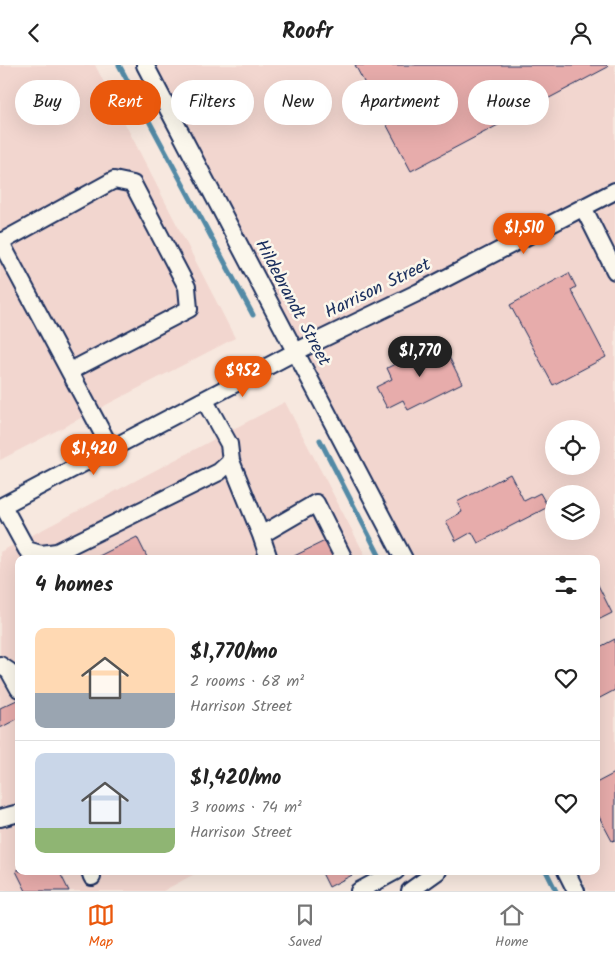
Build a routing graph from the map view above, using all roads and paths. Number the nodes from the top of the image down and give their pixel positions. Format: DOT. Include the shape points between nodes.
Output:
graph roads {
  1 [pos="145,65"];
  2 [pos="615,192"];
  3 [pos="583,207"];
  4 [pos="1,245"];
  5 [pos="615,271"];
  6 [pos="296,352"];
  7 [pos="70,371"];
  8 [pos="205,401"];
  9 [pos="111,449"];
  10 [pos="231,461"];
  11 [pos="1,507"];
  12 [pos="261,535"];
  13 [pos="39,555"];
  14 [pos="45,555"];
  15 [pos="268,555"];
  16 [pos="342,555"];
  17 [pos="402,555"];
  18 [pos="0,665"];
  19 [pos="15,682"];
  20 [pos="15,814"];
  21 [pos="0,818"];
  22 [pos="389,875"];
  23 [pos="432,875"];
  24 [pos="568,875"];
  25 [pos="359,891"];
  26 [pos="410,891"];
  27 [pos="576,891"];
  1 -- 6 [label="street, Hildebrandt Street"];
  2 -- 3 [label="street, Harrison Street"];
  3 -- 5 [label="street"];
  3 -- 6 [label="street, Harrison Street"];
  4 -- 7 [label="street"];
  4 -- 7 [label="street" via="114,180 133,184 187,287 189,309"];
  6 -- 8 [label="street, Harrison Street"];
  6 -- 17 [label="street, Hildebrandt Street"];
  7 -- 9 [label="street"];
  8 -- 9 [label="street, Harrison Street"];
  8 -- 10 [label="street" via="229,444"];
  9 -- 11 [label="street, Harrison Street"];
  10 -- 12 [label="street"];
  10 -- 14 [label="street" via="219,472"];
  11 -- 13 [label="street" via="27,550"];
  12 -- 15 [label="street"];
  12 -- 16 [label="street" via="316,503"];
  18 -- 19 [label="street" via="9,671"];
  20 -- 21 [label="street"];
  22 -- 25 [label="street"];
  23 -- 26 [label="street"];
  24 -- 27 [label="street"];
}
